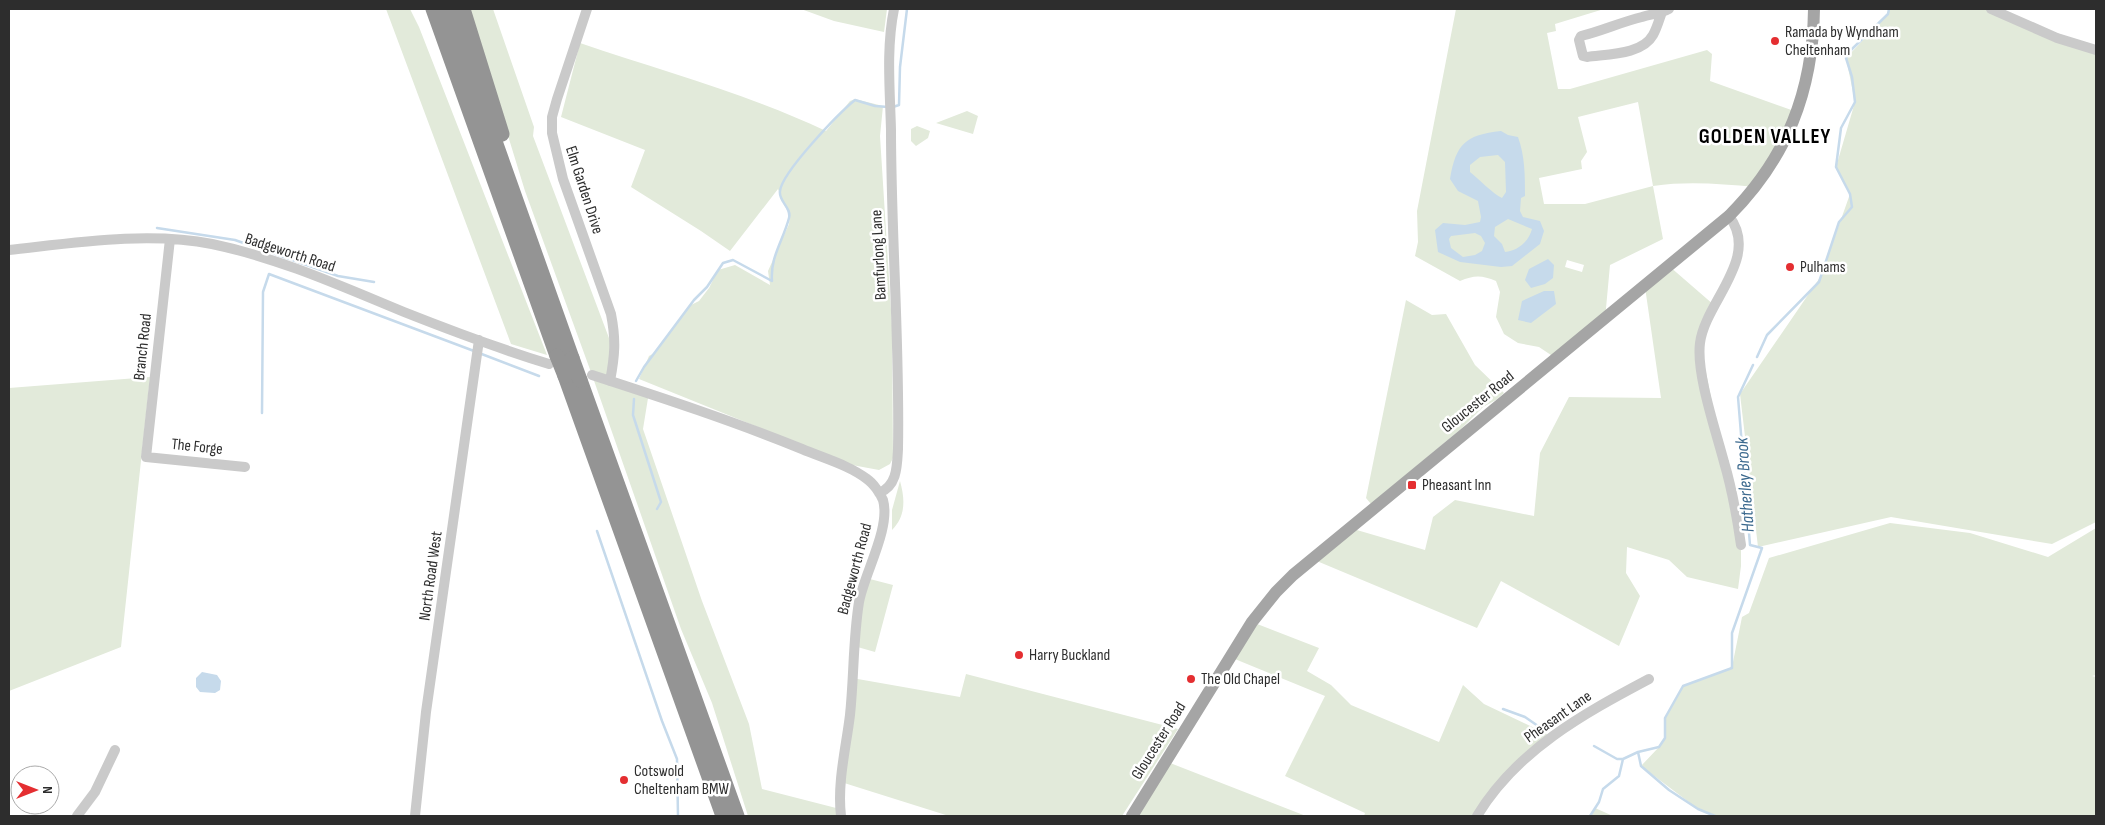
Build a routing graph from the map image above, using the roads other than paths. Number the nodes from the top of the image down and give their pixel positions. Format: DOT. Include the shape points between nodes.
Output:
graph roads {
  1 [pos="422,9"];
  2 [pos="433,9"];
  3 [pos="448,9"];
  4 [pos="464,9"];
  5 [pos="586,9"];
  6 [pos="894,9"];
  7 [pos="1814,9"];
  8 [pos="1991,9"];
  9 [pos="1666,11"];
  10 [pos="2096,50"];
  11 [pos="483,149"];
  12 [pos="1728,216"];
  13 [pos="170,239"];
  14 [pos="9,250"];
  15 [pos="543,278"];
  16 [pos="479,340"];
  17 [pos="560,359"];
  18 [pos="586,377"];
  19 [pos="610,381"];
  20 [pos="146,457"];
  21 [pos="244,467"];
  22 [pos="879,493"];
  23 [pos="1741,545"];
  24 [pos="1649,679"];
  25 [pos="115,750"];
  26 [pos="77,816"];
  27 [pos="415,816"];
  28 [pos="723,816"];
  29 [pos="737,816"];
  30 [pos="841,816"];
  31 [pos="1132,816"];
  32 [pos="1478,816"];
  1 -- 11 [label="highway"];
  2 -- 11 [label="highway"];
  3 -- 15 [label="highway"];
  4 -- 15 [label="highway"];
  5 -- 19 [label="street, Elm Garden Drive" via="552,117 552,134 563,179 616,336"];
  6 -- 22 [label="street, Bamfurlong Lane" via="889,49 898,326 898,450 892,483"];
  7 -- 12 [label="main road, Gloucester Road" via="1809,69 1792,126 1767,172"];
  8 -- 10 [label="street" via="2057,38"];
  9 -- 9 [label="street" via="1581,36 1583,56 1632,50 1645,43"];
  11 -- 17 [label="highway"];
  12 -- 23 [label="street" via="1737,228 1737,255 1727,283 1703,328 1700,358"];
  12 -- 31 [label="main road, Gloucester Road" via="1276,592 1252,622"];
  13 -- 14 [label="street, Badgeworth Road" via="88,241"];
  13 -- 16 [label="street, Badgeworth Road" via="211,244 266,258"];
  13 -- 20 [label="street, Branch Road"];
  15 -- 17 [label="highway"];
  16 -- 17 [label="street, Badgeworth Road"];
  16 -- 27 [label="street, North Road West" via="426,712"];
  17 -- 18 [label="highway, bridge"];
  17 -- 28 [label="highway, bridge"];
  18 -- 19 [label="street"];
  18 -- 29 [label="highway"];
  19 -- 22 [label="street" via="753,429 850,469 868,480"];
  20 -- 21 [label="street, The Forge"];
  22 -- 30 [label="street, Badgeworth Road" via="884,517 859,600 841,782"];
  24 -- 32 [label="street, Pheasant Lane" via="1582,715 1551,736 1517,766"];
  25 -- 26 [label="street" via="95,792"];
}
